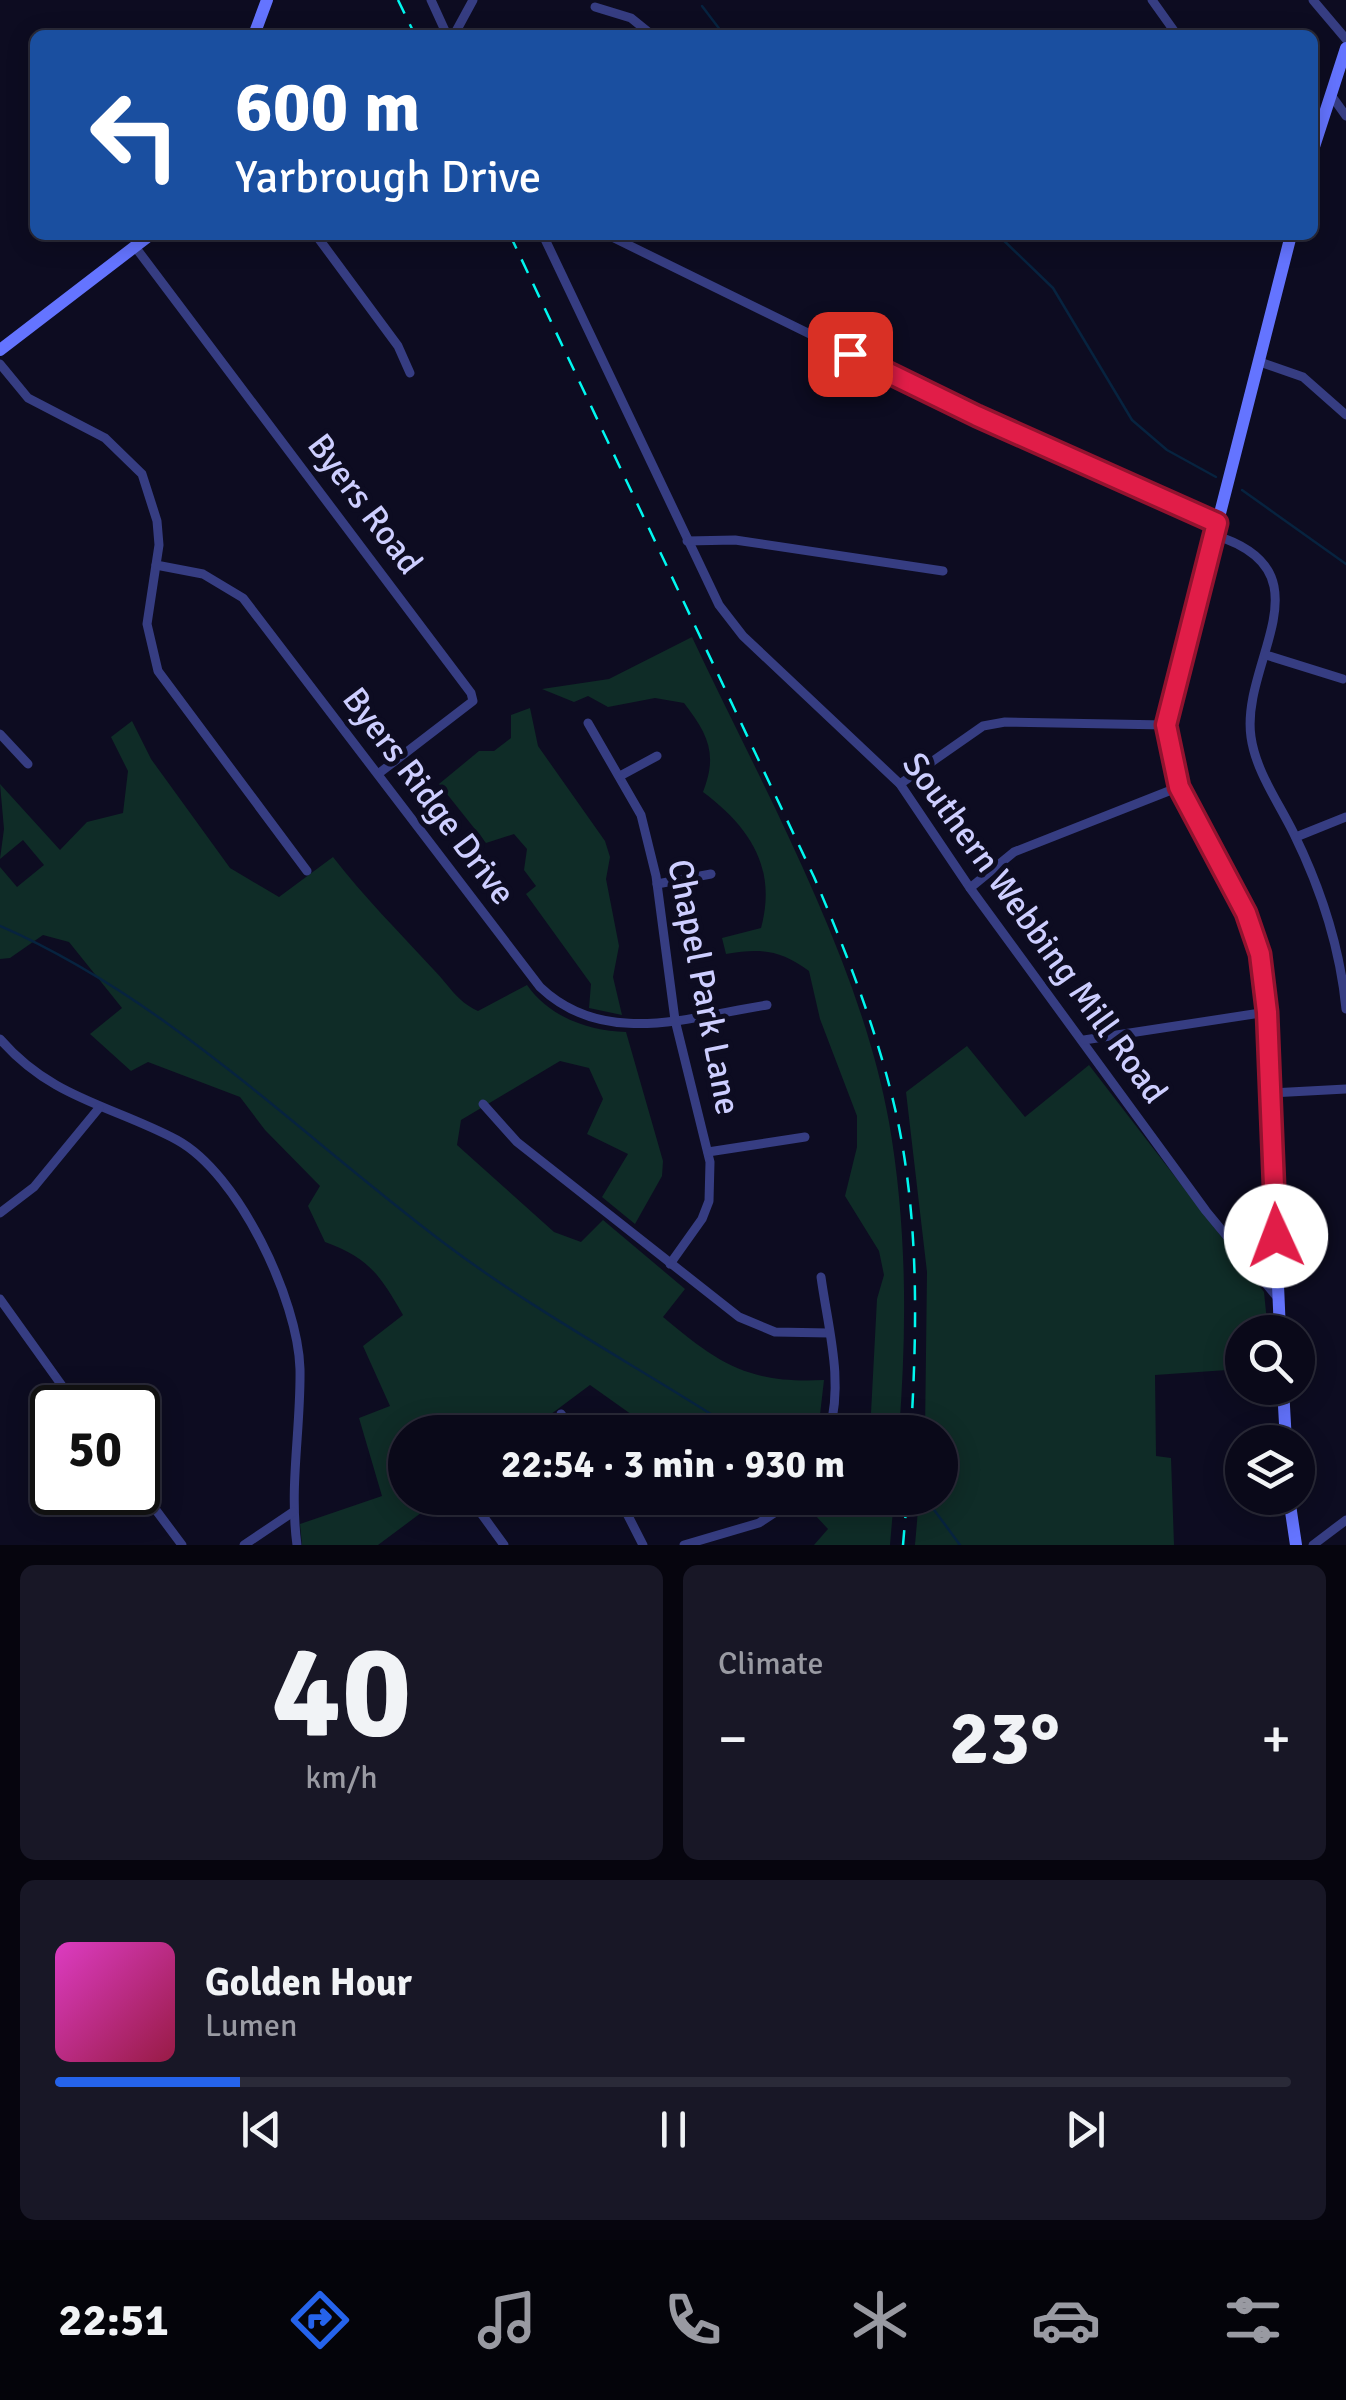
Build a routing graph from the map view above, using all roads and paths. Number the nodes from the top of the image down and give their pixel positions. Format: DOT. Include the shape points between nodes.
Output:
graph roads {
  1 [pos="268,0"];
  2 [pos="431,0"];
  3 [pos="473,0"];
  4 [pos="1152,0"];
  5 [pos="1313,0"];
  6 [pos="595,7"];
  7 [pos="256,30"];
  8 [pos="447,30"];
  9 [pos="453,30"];
  10 [pos="646,30"];
  11 [pos="1173,30"];
  12 [pos="1346,39"];
  13 [pos="1346,48"];
  14 [pos="1331,95"];
  15 [pos="1346,116"];
  16 [pos="1318,135"];
  17 [pos="145,240"];
  18 [pos="320,240"];
  19 [pos="545,240"];
  20 [pos="618,240"];
  21 [pos="1291,240"];
  22 [pos="136,248"];
  23 [pos="0,350"];
  24 [pos="1260,362"];
  25 [pos="0,364"];
  26 [pos="410,373"];
  27 [pos="1346,415"];
  28 [pos="1216,529"];
  29 [pos="687,540"];
  30 [pos="156,565"];
  31 [pos="943,571"];
  32 [pos="1266,655"];
  33 [pos="1344,679"];
  34 [pos="588,723"];
  35 [pos="1166,725"];
  36 [pos="0,734"];
  37 [pos="658,756"];
  38 [pos="28,764"];
  39 [pos="378,774"];
  40 [pos="620,776"];
  41 [pos="900,784"];
  42 [pos="1179,787"];
  43 [pos="1346,817"];
  44 [pos="1296,837"];
  45 [pos="307,871"];
  46 [pos="711,874"];
  47 [pos="657,884"];
  48 [pos="970,888"];
  49 [pos="1344,966"];
  50 [pos="766,1004"];
  51 [pos="1346,1010"];
  52 [pos="1267,1012"];
  53 [pos="675,1020"];
  54 [pos="0,1039"];
  55 [pos="1084,1040"];
  56 [pos="1346,1089"];
  57 [pos="1271,1093"];
  58 [pos="483,1104"];
  59 [pos="99,1108"];
  60 [pos="805,1137"];
  61 [pos="708,1152"];
  62 [pos="0,1212"];
  63 [pos="670,1264"];
  64 [pos="821,1277"];
  65 [pos="1278,1297"];
  66 [pos="0,1299"];
  67 [pos="1279,1315"];
  68 [pos="829,1333"];
  69 [pos="62,1385"];
  70 [pos="831,1415"];
  71 [pos="292,1512"];
  72 [pos="160,1515"];
  73 [pos="482,1515"];
  74 [pos="628,1515"];
  75 [pos="771,1515"];
  76 [pos="1292,1515"];
  77 [pos="1346,1520"];
  78 [pos="182,1545"];
  79 [pos="244,1545"];
  80 [pos="297,1545"];
  81 [pos="504,1545"];
  82 [pos="643,1545"];
  83 [pos="684,1545"];
  84 [pos="1296,1545"];
  85 [pos="1313,1545"];
  1 -- 7 [label="main road"];
  2 -- 8 [label="street"];
  3 -- 9 [label="street"];
  4 -- 11 [label="street"];
  5 -- 12 [label="street"];
  6 -- 10 [label="street"];
  13 -- 14 [label="main road"];
  14 -- 15 [label="street"];
  14 -- 16 [label="main road"];
  17 -- 22 [label="main road"];
  18 -- 26 [label="street" via="398,346"];
  19 -- 29 [label="street, Southern Webbing Mill Road"];
  20 -- 28 [label="street"];
  21 -- 24 [label="main road"];
  22 -- 23 [label="main road"];
  22 -- 39 [label="street, Byers Road" via="472,692 473,701 460,714"];
  24 -- 27 [label="street" via="1302,377"];
  24 -- 28 [label="main road"];
  25 -- 30 [label="street" via="28,398 105,438 142,474 158,521"];
  28 -- 32 [label="street" via="1244,546 1272,579 1277,604"];
  28 -- 35 [label="main road"];
  29 -- 31 [label="street" via="735,540"];
  29 -- 41 [label="street, Southern Webbing Mill Road" via="719,605 743,636"];
  30 -- 39 [label="street, Byers Ridge Drive" via="203,574 243,598"];
  30 -- 45 [label="street" via="146,624 158,670"];
  32 -- 33 [label="street"];
  32 -- 44 [label="street" via="1250,734"];
  34 -- 40 [label="street, Chapel Park Lane"];
  35 -- 41 [label="street" via="983,726"];
  35 -- 42 [label="main road"];
  36 -- 38 [label="street"];
  37 -- 40 [label="street"];
  39 -- 53 [label="street, Byers Ridge Drive" via="560,1006 620,1026"];
  40 -- 47 [label="street, Chapel Park Lane" via="641,815"];
  41 -- 48 [label="street, Southern Webbing Mill Road"];
  42 -- 48 [label="street" via="1014,852"];
  42 -- 52 [label="main road" via="1255,934"];
  43 -- 44 [label="street"];
  44 -- 49 [label="street"];
  46 -- 47 [label="street"];
  47 -- 53 [label="street, Chapel Park Lane"];
  48 -- 55 [label="street, Southern Webbing Mill Road"];
  49 -- 51 [label="street"];
  50 -- 53 [label="street, Byers Ridge Drive"];
  52 -- 55 [label="street"];
  52 -- 57 [label="main road"];
  53 -- 61 [label="street, Chapel Park Lane"];
  54 -- 59 [label="street" via="54,1088"];
  55 -- 65 [label="street, Southern Webbing Mill Road" via="1206,1211"];
  56 -- 57 [label="street"];
  57 -- 65 [label="main road"];
  58 -- 63 [label="street" via="517,1142"];
  59 -- 62 [label="street" via="34,1186"];
  59 -- 71 [label="street" via="204,1158 238,1202 260,1246 294,1325 300,1368"];
  60 -- 61 [label="street"];
  61 -- 63 [label="street, Chapel Park Lane" via="709,1201"];
  63 -- 68 [label="street" via="760,1327"];
  64 -- 68 [label="street"];
  65 -- 67 [label="main road"];
  66 -- 69 [label="street"];
  68 -- 70 [label="street"];
  71 -- 79 [label="street"];
  71 -- 80 [label="street"];
  72 -- 78 [label="street"];
  73 -- 81 [label="street"];
  74 -- 82 [label="street"];
  75 -- 83 [label="street"];
  76 -- 84 [label="main road"];
  77 -- 85 [label="street"];
}
